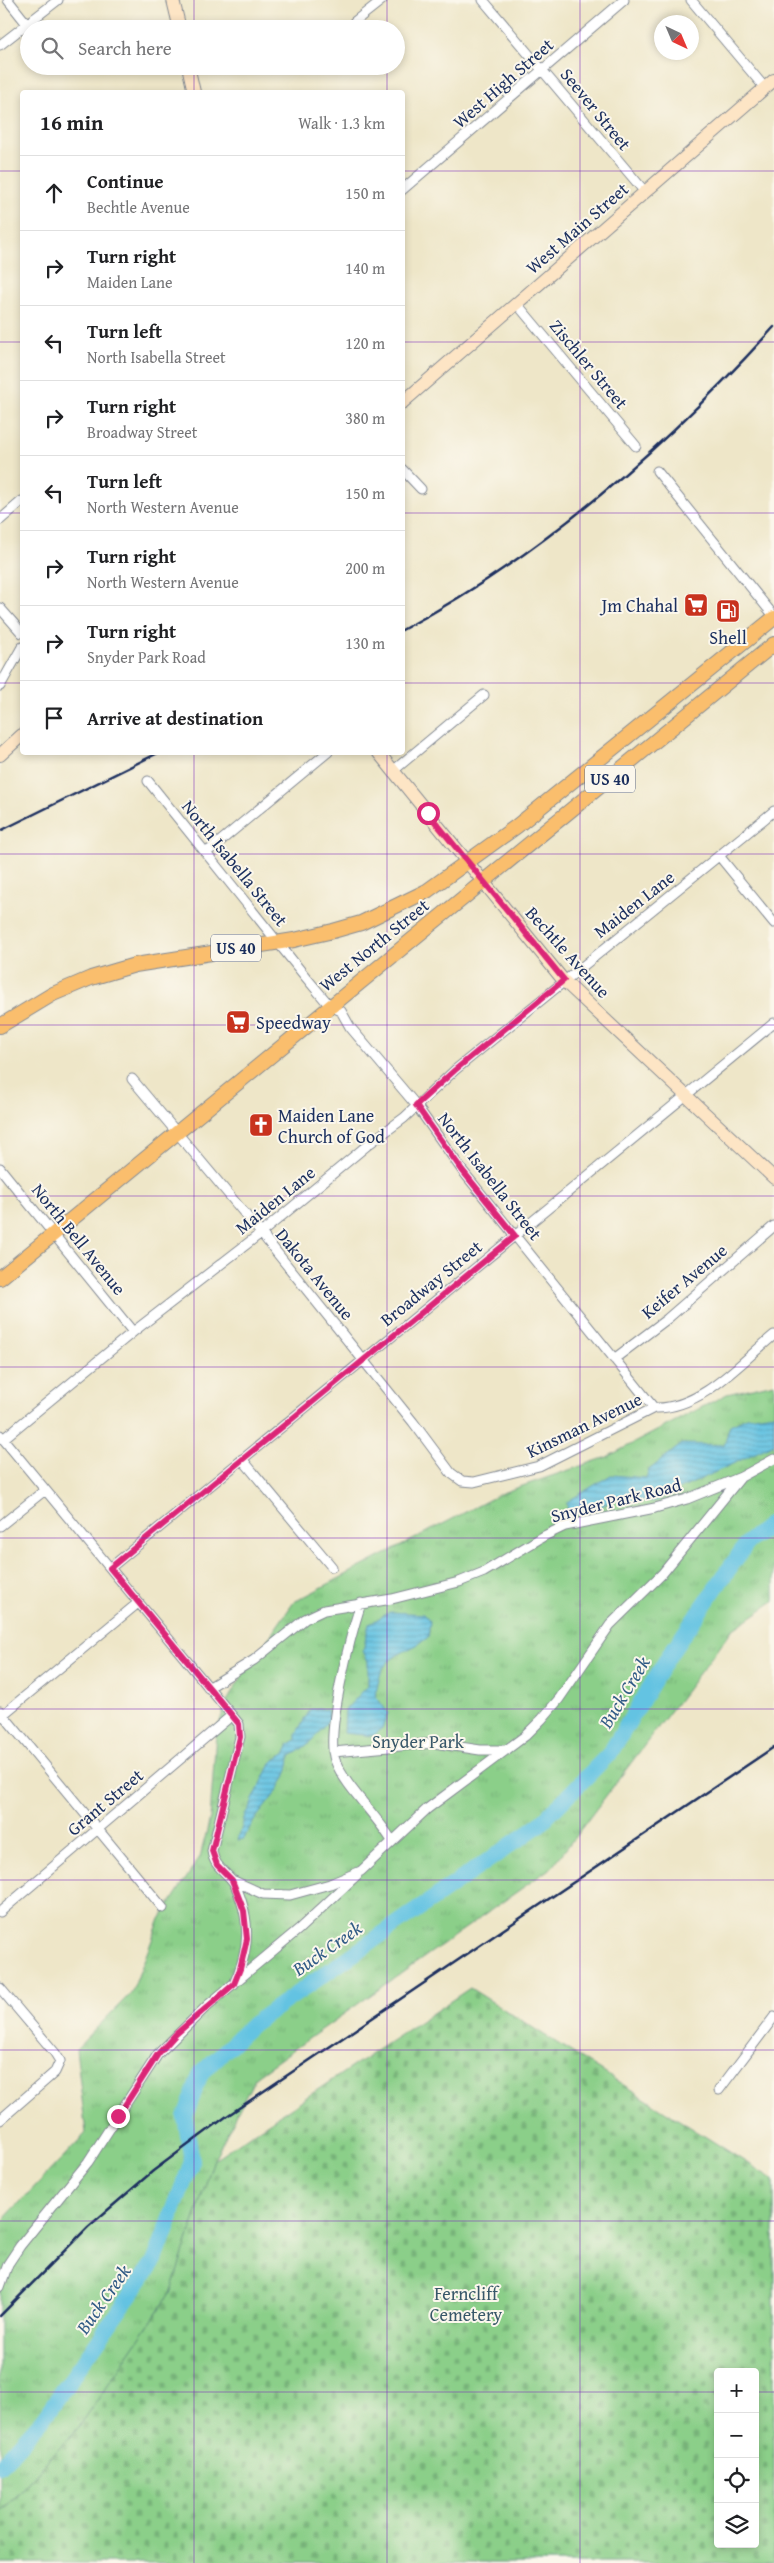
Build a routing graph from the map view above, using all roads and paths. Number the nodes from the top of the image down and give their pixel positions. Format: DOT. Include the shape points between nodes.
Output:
graph roads {
  1 [pos="8,0"];
  2 [pos="58,0"];
  3 [pos="173,0"];
  4 [pos="382,0"];
  5 [pos="483,0"];
  6 [pos="624,0"];
  7 [pos="691,0"];
  8 [pos="24,20"];
  9 [pos="32,20"];
  10 [pos="178,20"];
  11 [pos="357,20"];
  12 [pos="20,29"];
  13 [pos="0,45"];
  14 [pos="544,71"];
  15 [pos="190,75"];
  16 [pos="770,84"];
  17 [pos="194,90"];
  18 [pos="405,187"];
  19 [pos="645,192"];
  20 [pos="517,304"];
  21 [pos="405,400"];
  22 [pos="636,446"];
  23 [pos="657,471"];
  24 [pos="405,472"];
  25 [pos="420,489"];
  26 [pos="20,503"];
  27 [pos="0,520"];
  28 [pos="0,608"];
  29 [pos="774,617"];
  30 [pos="20,631"];
  31 [pos="774,644"];
  32 [pos="20,651"];
  33 [pos="0,686"];
  34 [pos="484,695"];
  35 [pos="20,737"];
  36 [pos="0,755"];
  37 [pos="324,755"];
  38 [pos="380,755"];
  39 [pos="392,770"];
  40 [pos="148,781"];
  41 [pos="774,811"];
  42 [pos="206,853"];
  43 [pos="720,857"];
  44 [pos="468,863"];
  45 [pos="483,883"];
  46 [pos="774,923"];
  47 [pos="277,942"];
  48 [pos="564,980"];
  49 [pos="330,1006"];
  50 [pos="774,1023"];
  51 [pos="0,1026"];
  52 [pos="132,1079"];
  53 [pos="686,1094"];
  54 [pos="416,1105"];
  55 [pos="176,1133"];
  56 [pos="0,1168"];
  57 [pos="774,1178"];
  58 [pos="774,1226"];
  59 [pos="261,1233"];
  60 [pos="54,1234"];
  61 [pos="515,1236"];
  62 [pos="0,1278"];
  63 [pos="134,1332"];
  64 [pos="774,1335"];
  65 [pos="614,1358"];
  66 [pos="363,1360"];
  67 [pos="654,1408"];
  68 [pos="413,1422"];
  69 [pos="2,1437"];
  70 [pos="774,1459"];
  71 [pos="242,1460"];
  72 [pos="741,1477"];
  73 [pos="45,1490"];
  74 [pos="0,1526"];
  75 [pos="332,1567"];
  76 [pos="110,1568"];
  77 [pos="138,1602"];
  78 [pos="361,1603"];
  79 [pos="208,1688"];
  80 [pos="1,1714"];
  81 [pos="231,1716"];
  82 [pos="507,1750"];
  83 [pos="333,1752"];
  84 [pos="98,1829"];
  85 [pos="392,1841"];
  86 [pos="361,1871"];
  87 [pos="232,1880"];
  88 [pos="163,1908"];
  89 [pos="0,1912"];
  90 [pos="234,1984"];
  91 [pos="0,1988"];
  92 [pos="774,2017"];
  93 [pos="719,2090"];
  94 [pos="0,2120"];
  95 [pos="0,2287"];
  1 -- 8 [label="street"];
  2 -- 9 [label="street"];
  3 -- 10 [label="main road"];
  4 -- 11 [label="street"];
  5 -- 14 [label="street, Seever Street"];
  6 -- 14 [label="street, West High Street"];
  7 -- 16 [label="street"];
  12 -- 13 [label="street"];
  14 -- 18 [label="street, West High Street"];
  14 -- 19 [label="street, Seever Street"];
  15 -- 17 [label="main road"];
  16 -- 19 [label="main road, West Main Street"];
  19 -- 20 [label="main road, West Main Street"];
  20 -- 21 [label="main road, West Main Street"];
  20 -- 22 [label="street, Zischler Street"];
  23 -- 29 [label="street"];
  24 -- 25 [label="street"];
  26 -- 27 [label="street"];
  28 -- 30 [label="street"];
  29 -- 44 [label="main road, US 40"];
  31 -- 45 [label="main road, West North Street / US 40"];
  32 -- 33 [label="street"];
  34 -- 39 [label="street"];
  35 -- 36 [label="main road"];
  37 -- 42 [label="street"];
  38 -- 39 [label="main road, Bechtle Avenue"];
  39 -- 44 [label="main road, Bechtle Avenue"];
  40 -- 42 [label="street, North Isabella Street"];
  41 -- 43 [label="street, Maiden Lane"];
  42 -- 47 [label="street, North Isabella Street"];
  43 -- 46 [label="street"];
  43 -- 48 [label="street, Maiden Lane"];
  44 -- 45 [label="main road, Bechtle Avenue"];
  44 -- 47 [label="main road, US 40" via="427,891 361,923"];
  45 -- 48 [label="main road, Bechtle Avenue"];
  45 -- 49 [label="main road, West North Street / US 40"];
  47 -- 49 [label="street, North Isabella Street"];
  47 -- 51 [label="main road, US 40" via="194,954 120,970 53,994"];
  48 -- 53 [label="main road, Bechtle Avenue"];
  48 -- 54 [label="street, Maiden Lane"];
  49 -- 54 [label="street, North Isabella Street" via="340,1011"];
  49 -- 55 [label="main road, West North Street / US 40"];
  50 -- 53 [label="street, Broadway Street"];
  52 -- 55 [label="street, Dakota Avenue"];
  53 -- 57 [label="main road, Bechtle Avenue"];
  53 -- 61 [label="street, Broadway Street"];
  54 -- 59 [label="street, Maiden Lane"];
  54 -- 61 [label="street, North Isabella Street"];
  55 -- 59 [label="street, Dakota Avenue"];
  55 -- 60 [label="main road, West North Street / US 40"];
  56 -- 60 [label="street, North Bell Avenue"];
  58 -- 65 [label="street, Keifer Avenue" via="667,1319"];
  59 -- 63 [label="street, Maiden Lane"];
  59 -- 66 [label="street, Dakota Avenue"];
  60 -- 62 [label="main road, West North Street / US 40"];
  60 -- 63 [label="street, North Bell Avenue"];
  61 -- 65 [label="street, North Isabella Street"];
  61 -- 66 [label="street, Broadway Street"];
  63 -- 69 [label="street, Maiden Lane"];
  64 -- 67 [label="street, Kinsman Avenue" via="694,1400 670,1408"];
  65 -- 67 [label="street, North Isabella Street"];
  66 -- 68 [label="street, Dakota Avenue"];
  66 -- 71 [label="street, Broadway Street"];
  67 -- 68 [label="street, Kinsman Avenue" via="539,1466 474,1482 462,1481 451,1473"];
  69 -- 73 [label="street"];
  70 -- 72 [label="street, Snyder Park Road"];
  71 -- 75 [label="street"];
  71 -- 76 [label="street, Broadway Street"];
  72 -- 78 [label="street, Snyder Park Road" via="716,1489 655,1508 565,1526 484,1572 459,1582 409,1596"];
  72 -- 82 [label="street, Snyder Park Road" via="662,1574 610,1625 548,1712"];
  73 -- 74 [label="street"];
  73 -- 76 [label="street"];
  76 -- 77 [label="street"];
  77 -- 79 [label="street"];
  77 -- 80 [label="street"];
  78 -- 79 [label="street, Snyder Park Road" via="332,1608 305,1619 254,1660"];
  78 -- 83 [label="street" via="345,1661"];
  79 -- 81 [label="street"];
  80 -- 84 [label="street"];
  81 -- 84 [label="street, Grant Street"];
  81 -- 87 [label="street" via="239,1724 240,1737 212,1851 217,1865"];
  82 -- 83 [label="street" via="480,1750 434,1743"];
  82 -- 85 [label="street, Snyder Park Road" via="453,1788"];
  83 -- 85 [label="street" via="341,1771"];
  84 -- 88 [label="street"];
  84 -- 89 [label="street, Grant Street"];
  85 -- 86 [label="street, Snyder Park Road"];
  86 -- 87 [label="street, Snyder Park Road" via="290,1895 263,1894"];
  86 -- 90 [label="street, Snyder Park Road"];
  87 -- 90 [label="street" via="240,1896 247,1927 245,1954"];
  90 -- 95 [label="street, Snyder Park Road" via="176,2034 158,2054 88,2162 20,2246 8,2264"];
  91 -- 94 [label="street" via="60,2061 46,2080"];
  92 -- 93 [label="street"];
}
